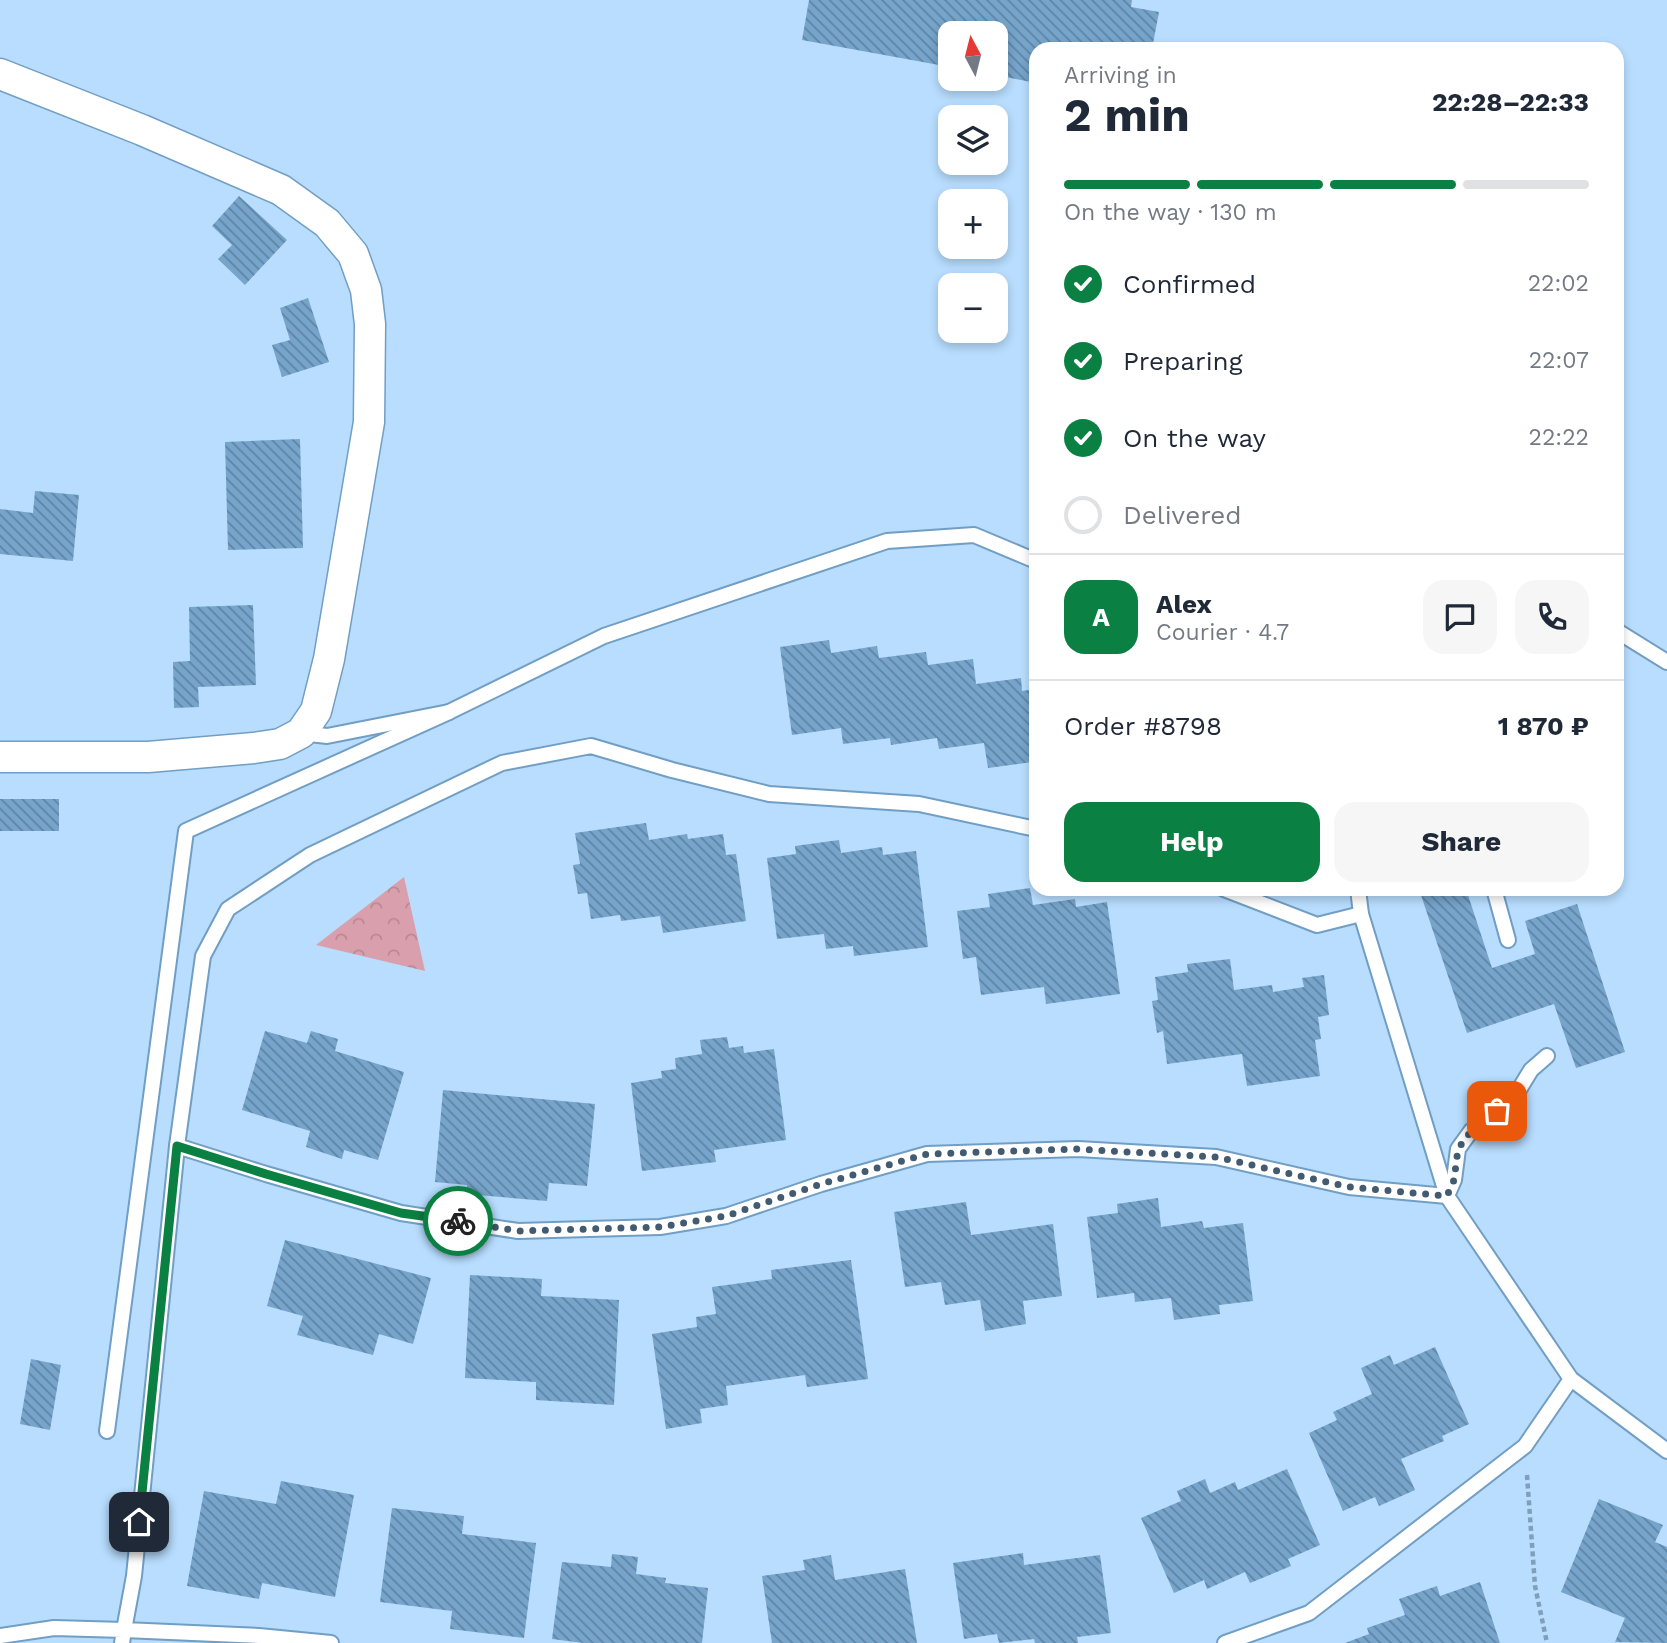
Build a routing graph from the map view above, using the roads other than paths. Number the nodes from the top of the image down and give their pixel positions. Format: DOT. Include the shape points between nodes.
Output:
graph roads {
  1 [pos="0,74"];
  2 [pos="1029,558"];
  3 [pos="1624,635"];
  4 [pos="1667,662"];
  5 [pos="449,712"];
  6 [pos="301,733"];
  7 [pos="0,757"];
  8 [pos="1029,828"];
  9 [pos="1242,896"];
  10 [pos="1359,896"];
  11 [pos="1496,896"];
  12 [pos="1361,914"];
  13 [pos="1508,940"];
  14 [pos="1547,1056"];
  15 [pos="177,1146"];
  16 [pos="1447,1196"];
  17 [pos="1571,1379"];
  18 [pos="107,1431"];
  19 [pos="1667,1451"];
  20 [pos="0,1636"];
  21 [pos="123,1636"];
  22 [pos="331,1643"];
  23 [pos="1226,1643"];
  1 -- 6 [label="street" via="281,190 327,223 353,254 366,290 370,324 369,422 329,659 316,711"];
  2 -- 5 [label="lane" via="974,535 887,541 604,636"];
  3 -- 4 [label="lane"];
  5 -- 6 [label="lane" via="327,736"];
  5 -- 18 [label="lane" via="186,831"];
  6 -- 7 [label="street" via="280,744 148,757"];
  8 -- 15 [label="lane" via="919,804 769,794 591,746 502,763 310,855 228,909 202,956"];
  9 -- 12 [label="lane" via="1317,925"];
  10 -- 12 [label="lane"];
  11 -- 13 [label="lane"];
  12 -- 16 [label="lane"];
  14 -- 16 [label="lane" via="1531,1070 1517,1093 1471,1131 1458,1149"];
  15 -- 16 [label="lane" via="401,1213 518,1231 660,1227 726,1216 927,1154 1064,1149 1216,1157 1349,1187"];
  15 -- 21 [label="lane" via="134,1576"];
  16 -- 17 [label="lane"];
  17 -- 19 [label="lane"];
  17 -- 23 [label="lane" via="1525,1446 1309,1613"];
  20 -- 21 [label="lane" via="54,1628"];
  21 -- 22 [label="lane" via="259,1636"];
}
